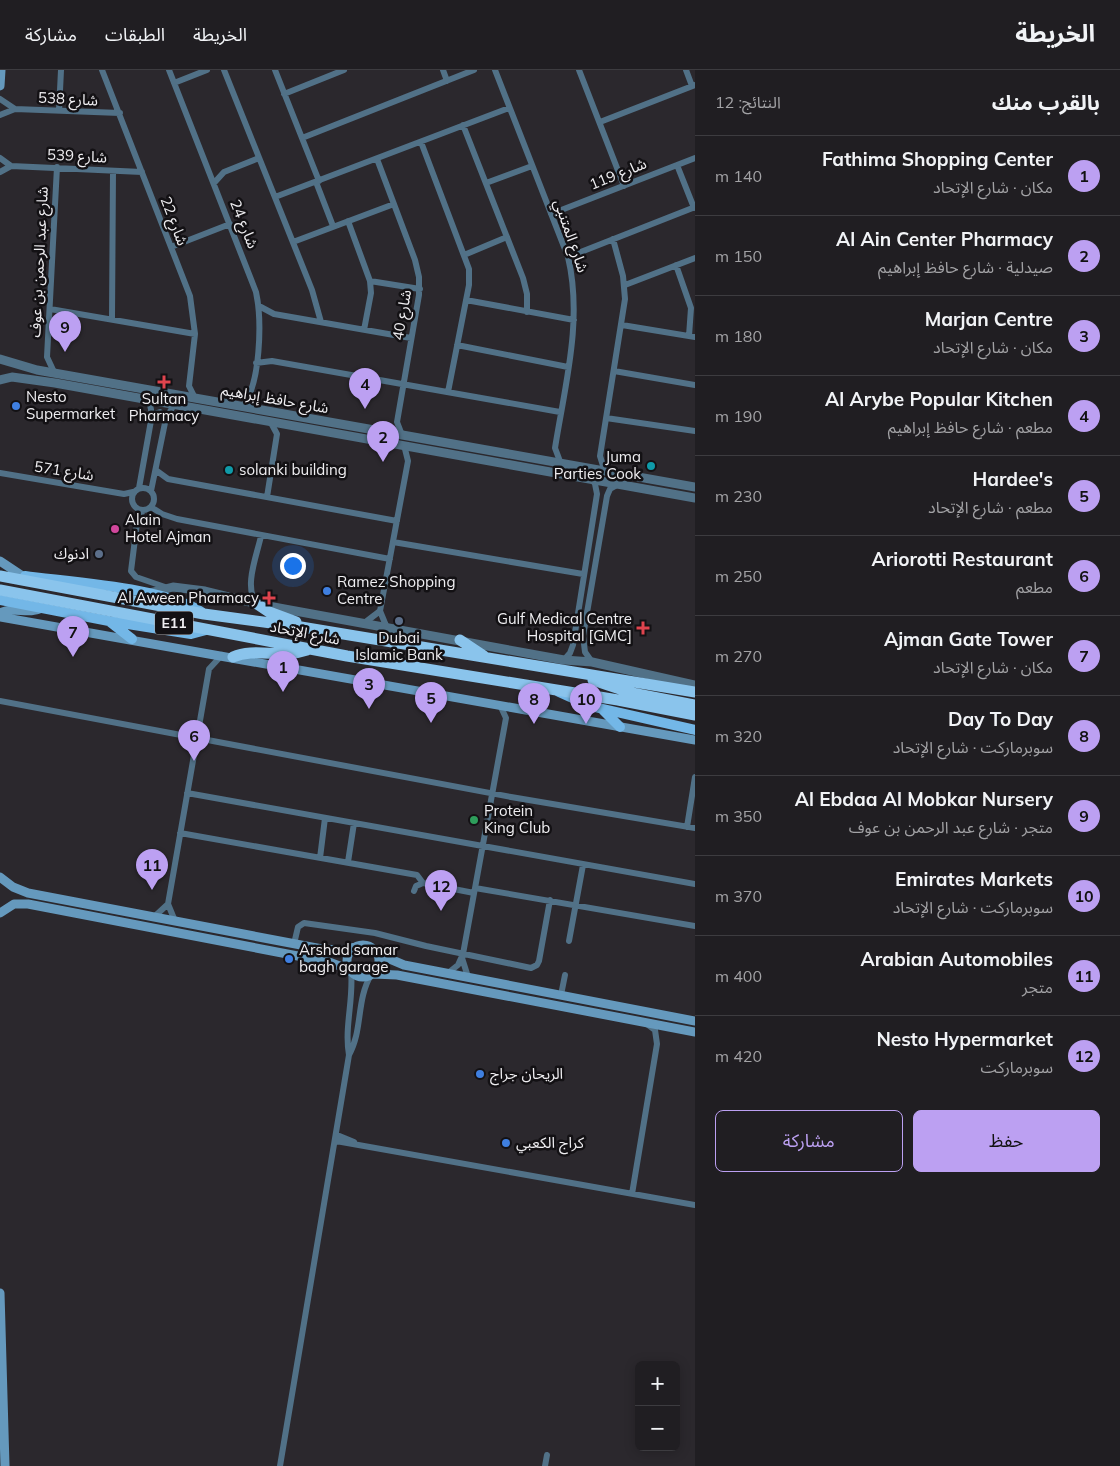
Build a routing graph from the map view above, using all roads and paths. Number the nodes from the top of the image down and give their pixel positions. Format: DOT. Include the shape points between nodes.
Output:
graph roads {
  1 [pos="1,70"];
  2 [pos="61,70"];
  3 [pos="102,70"];
  4 [pos="169,70"];
  5 [pos="207,70"];
  6 [pos="224,70"];
  7 [pos="275,70"];
  8 [pos="344,70"];
  9 [pos="443,70"];
  10 [pos="474,70"];
  11 [pos="495,70"];
  12 [pos="579,70"];
  13 [pos="686,70"];
  14 [pos="447,81"];
  15 [pos="174,83"];
  16 [pos="694,85"];
  17 [pos="0,86"];
  18 [pos="284,94"];
  19 [pos="0,99"];
  20 [pos="16,108"];
  21 [pos="510,108"];
  22 [pos="59,111"];
  23 [pos="120,113"];
  24 [pos="0,116"];
  25 [pos="600,122"];
  26 [pos="463,125"];
  27 [pos="302,138"];
  28 [pos="421,142"];
  29 [pos="0,158"];
  30 [pos="259,158"];
  31 [pos="695,158"];
  32 [pos="377,159"];
  33 [pos="677,165"];
  34 [pos="11,166"];
  35 [pos="532,166"];
  36 [pos="57,167"];
  37 [pos="208,169"];
  38 [pos="113,170"];
  39 [pos="0,172"];
  40 [pos="142,172"];
  41 [pos="224,172"];
  42 [pos="317,182"];
  43 [pos="214,183"];
  44 [pos="486,183"];
  45 [pos="624,186"];
  46 [pos="275,198"];
  47 [pos="394,204"];
  48 [pos="695,208"];
  49 [pos="551,214"];
  50 [pos="348,221"];
  51 [pos="230,224"];
  52 [pos="334,226"];
  53 [pos="507,237"];
  54 [pos="613,239"];
  55 [pos="293,242"];
  56 [pos="171,247"];
  57 [pos="464,255"];
  58 [pos="568,257"];
  59 [pos="695,258"];
  60 [pos="676,265"];
  61 [pos="370,281"];
  62 [pos="625,285"];
  63 [pos="420,289"];
  64 [pos="466,300"];
  65 [pos="259,306"];
  66 [pos="50,309"];
  67 [pos="527,312"];
  68 [pos="274,314"];
  69 [pos="112,319"];
  70 [pos="260,319"];
  71 [pos="574,320"];
  72 [pos="321,322"];
  73 [pos="622,325"];
  74 [pos="364,330"];
  75 [pos="196,334"];
  76 [pos="692,337"];
  77 [pos="411,338"];
  78 [pos="457,345"];
  79 [pos="258,351"];
  80 [pos="47,357"];
  81 [pos="0,359"];
  82 [pos="272,361"];
  83 [pos="256,363"];
  84 [pos="0,367"];
  85 [pos="568,367"];
  86 [pos="32,369"];
  87 [pos="614,371"];
  88 [pos="0,372"];
  89 [pos="54,372"];
  90 [pos="0,380"];
  91 [pos="34,380"];
  92 [pos="403,384"];
  93 [pos="695,384"];
  94 [pos="189,386"];
  95 [pos="448,392"];
  96 [pos="251,394"];
  97 [pos="179,395"];
  98 [pos="195,398"];
  99 [pos="148,400"];
  100 [pos="174,404"];
  101 [pos="242,407"];
  102 [pos="258,410"];
  103 [pos="560,412"];
  104 [pos="152,415"];
  105 [pos="166,418"];
  106 [pos="606,418"];
  107 [pos="270,422"];
  108 [pos="397,422"];
  109 [pos="287,424"];
  110 [pos="386,432"];
  111 [pos="695,432"];
  112 [pos="277,434"];
  113 [pos="402,435"];
  114 [pos="404,445"];
  115 [pos="421,448"];
  116 [pos="555,448"];
  117 [pos="600,456"];
  118 [pos="542,460"];
  119 [pos="408,461"];
  120 [pos="561,464"];
  121 [pos="589,469"];
  122 [pos="157,471"];
  123 [pos="605,472"];
  124 [pos="0,473"];
  125 [pos="168,479"];
  126 [pos="592,479"];
  127 [pos="155,482"];
  128 [pos="620,484"];
  129 [pos="695,487"];
  130 [pos="152,491"];
  131 [pos="135,493"];
  132 [pos="267,497"];
  133 [pos="695,498"];
  134 [pos="596,500"];
  135 [pos="606,502"];
  136 [pos="151,507"];
  137 [pos="143,510"];
  138 [pos="397,521"];
  139 [pos="261,536"];
  140 [pos="393,542"];
  141 [pos="390,559"];
  142 [pos="0,561"];
  143 [pos="0,571"];
  144 [pos="583,574"];
  145 [pos="21,575"];
  146 [pos="0,576"];
  147 [pos="165,587"];
  148 [pos="250,588"];
  149 [pos="0,590"];
  150 [pos="149,593"];
  151 [pos="240,599"];
  152 [pos="0,600"];
  153 [pos="257,604"];
  154 [pos="42,608"];
  155 [pos="380,611"];
  156 [pos="204,614"];
  157 [pos="0,615"];
  158 [pos="109,621"];
  159 [pos="363,625"];
  160 [pos="301,626"];
  161 [pos="387,629"];
  162 [pos="206,630"];
  163 [pos="574,634"];
  164 [pos="584,636"];
  165 [pos="132,639"];
  166 [pos="460,640"];
  167 [pos="310,649"];
  168 [pos="201,652"];
  169 [pos="228,656"];
  170 [pos="487,658"];
  171 [pos="564,660"];
  172 [pos="592,662"];
  173 [pos="209,669"];
  174 [pos="580,673"];
  175 [pos="663,679"];
  176 [pos="640,682"];
  177 [pos="695,685"];
  178 [pos="558,691"];
  179 [pos="695,692"];
  180 [pos="0,702"];
  181 [pos="500,705"];
  182 [pos="695,705"];
  183 [pos="516,708"];
  184 [pos="602,708"];
  185 [pos="695,716"];
  186 [pos="506,718"];
  187 [pos="620,727"];
  188 [pos="695,730"];
  189 [pos="197,739"];
  190 [pos="695,740"];
  191 [pos="695,778"];
  192 [pos="187,793"];
  193 [pos="493,793"];
  194 [pos="325,818"];
  195 [pos="354,823"];
  196 [pos="687,827"];
  197 [pos="695,828"];
  198 [pos="180,833"];
  199 [pos="483,847"];
  200 [pos="320,858"];
  201 [pos="348,862"];
  202 [pos="583,865"];
  203 [pos="0,877"];
  204 [pos="423,883"];
  205 [pos="695,884"];
  206 [pos="414,891"];
  207 [pos="475,891"];
  208 [pos="550,900"];
  209 [pos="168,904"];
  210 [pos="576,905"];
  211 [pos="106,908"];
  212 [pos="0,913"];
  213 [pos="80,914"];
  214 [pos="154,917"];
  215 [pos="175,921"];
  216 [pos="695,926"];
  217 [pos="569,941"];
  218 [pos="294,944"];
  219 [pos="356,947"];
  220 [pos="378,954"];
  221 [pos="462,956"];
  222 [pos="350,970"];
  223 [pos="448,973"];
  224 [pos="372,975"];
  225 [pos="565,975"];
  226 [pos="468,977"];
  227 [pos="561,995"];
  228 [pos="695,1021"];
  229 [pos="647,1024"];
  230 [pos="695,1032"];
  231 [pos="349,1055"];
  232 [pos="336,1138"];
  233 [pos="632,1194"];
  234 [pos="694,1204"];
  235 [pos="0,1293"];
  236 [pos="547,1455"];
  237 [pos="5,1466"];
  238 [pos="280,1466"];
  239 [pos="545,1466"];
  1 -- 17 [label="main road"];
  2 -- 22 [label="street"];
  3 -- 23 [label="street, شارع 22"];
  4 -- 15 [label="street, شارع 24"];
  5 -- 15 [label="street"];
  6 -- 30 [label="street"];
  7 -- 18 [label="street"];
  8 -- 18 [label="street"];
  9 -- 14 [label="street"];
  10 -- 14 [label="street"];
  11 -- 21 [label="street, شارع المتنبي"];
  12 -- 25 [label="street"];
  13 -- 16 [label="street"];
  14 -- 27 [label="street"];
  15 -- 37 [label="street, شارع 24"];
  16 -- 25 [label="street"];
  18 -- 27 [label="street"];
  19 -- 20 [label="street, شارع 538"];
  20 -- 22 [label="street, شارع 538"];
  20 -- 24 [label="street, شارع 538"];
  21 -- 26 [label="street"];
  21 -- 35 [label="street, شارع المتنبي"];
  22 -- 23 [label="street, شارع 538"];
  23 -- 40 [label="street, شارع 22"];
  25 -- 45 [label="street"];
  26 -- 28 [label="street"];
  26 -- 44 [label="street"];
  27 -- 42 [label="street"];
  28 -- 32 [label="street"];
  28 -- 57 [label="street"];
  29 -- 34 [label="street"];
  30 -- 41 [label="street"];
  30 -- 46 [label="street"];
  31 -- 33 [label="street, شارع 119"];
  32 -- 42 [label="street"];
  32 -- 47 [label="street, شارع 40"];
  33 -- 45 [label="street, شارع 119"];
  33 -- 48 [label="street"];
  34 -- 36 [label="street, شارع 539"];
  34 -- 39 [label="street, شارع 539"];
  35 -- 44 [label="street"];
  35 -- 49 [label="street, شارع المتنبي"];
  36 -- 38 [label="street, شارع 539"];
  36 -- 66 [label="street, شارع عبد الرحمن بن عوف"];
  37 -- 41 [label="street"];
  37 -- 43 [label="street, شارع 24"];
  38 -- 40 [label="street, شارع 539"];
  38 -- 69 [label="street"];
  40 -- 56 [label="street, شارع 22"];
  41 -- 43 [label="street"];
  42 -- 46 [label="street"];
  42 -- 52 [label="street"];
  43 -- 51 [label="street, شارع 24"];
  44 -- 53 [label="street"];
  45 -- 49 [label="street, شارع 119"];
  46 -- 55 [label="street"];
  47 -- 50 [label="street"];
  47 -- 63 [label="street, شارع 40" via="417,265"];
  48 -- 54 [label="street"];
  49 -- 58 [label="street, شارع المتنبي"];
  50 -- 52 [label="street"];
  50 -- 61 [label="street"];
  51 -- 56 [label="street"];
  51 -- 65 [label="street, شارع 24" via="251,274"];
  52 -- 55 [label="street"];
  53 -- 57 [label="street"];
  53 -- 67 [label="street" via="525,286"];
  54 -- 58 [label="street"];
  54 -- 62 [label="street"];
  55 -- 72 [label="street"];
  56 -- 75 [label="street, شارع 22" via="191,301"];
  57 -- 64 [label="street" via="470,277"];
  58 -- 71 [label="street, شارع المتنبي" via="574,288"];
  59 -- 60 [label="street"];
  60 -- 62 [label="street"];
  60 -- 76 [label="street" via="691,308"];
  61 -- 63 [label="street"];
  61 -- 74 [label="street"];
  62 -- 73 [label="street"];
  63 -- 77 [label="street, شارع 40"];
  64 -- 67 [label="street"];
  64 -- 78 [label="street"];
  65 -- 68 [label="street"];
  65 -- 70 [label="street, شارع 24"];
  66 -- 69 [label="street"];
  66 -- 80 [label="street, شارع عبد الرحمن بن عوف"];
  67 -- 71 [label="street"];
  68 -- 70 [label="street"];
  68 -- 72 [label="street"];
  69 -- 75 [label="street"];
  70 -- 79 [label="street, شارع 24"];
  71 -- 85 [label="street, شارع المتنبي"];
  72 -- 74 [label="street"];
  73 -- 76 [label="street"];
  73 -- 87 [label="street"];
  74 -- 77 [label="street"];
  75 -- 94 [label="street, شارع 22"];
  77 -- 92 [label="street, شارع 40"];
  78 -- 85 [label="street"];
  78 -- 95 [label="street"];
  79 -- 82 [label="street"];
  79 -- 83 [label="street, شارع 24"];
  80 -- 86 [label="street, شارع عبد الرحمن بن عوف"];
  80 -- 89 [label="street, شارع عبد الرحمن بن عوف"];
  81 -- 86 [label="street, شارع حافظ إبراهيم"];
  82 -- 83 [label="street"];
  82 -- 92 [label="street"];
  83 -- 96 [label="street, شارع 24"];
  84 -- 86 [label="street"];
  85 -- 103 [label="street, شارع المتنبي"];
  86 -- 89 [label="street, شارع حافظ إبراهيم"];
  87 -- 93 [label="street"];
  87 -- 106 [label="street"];
  88 -- 91 [label="street" via="20,374"];
  89 -- 97 [label="street, شارع حافظ إبراهيم"];
  90 -- 91 [label="street, شارع حافظ إبراهيم" via="12,377"];
  91 -- 99 [label="street, شارع حافظ إبراهيم"];
  92 -- 95 [label="street"];
  92 -- 108 [label="street, شارع 40"];
  94 -- 97 [label="street"];
  94 -- 98 [label="street"];
  95 -- 103 [label="street"];
  96 -- 101 [label="street, شارع 24"];
  96 -- 102 [label="street"];
  97 -- 98 [label="street, شارع حافظ إبراهيم"];
  98 -- 101 [label="street, شارع حافظ إبراهيم"];
  99 -- 100 [label="street, شارع حافظ إبراهيم"];
  99 -- 104 [label="street"];
  100 -- 105 [label="street"];
  100 -- 107 [label="street, شارع حافظ إبراهيم"];
  101 -- 102 [label="street, شارع حافظ إبراهيم"];
  102 -- 110 [label="street, شارع حافظ إبراهيم"];
  103 -- 116 [label="street, شارع المتنبي"];
  104 -- 105 [label="street" via="160,412"];
  104 -- 131 [label="street"];
  105 -- 122 [label="street"];
  106 -- 111 [label="street"];
  106 -- 117 [label="street"];
  107 -- 109 [label="street, شارع حافظ إبراهيم"];
  107 -- 112 [label="street"];
  108 -- 110 [label="street"];
  108 -- 113 [label="street"];
  109 -- 112 [label="street"];
  109 -- 114 [label="street, شارع حافظ إبراهيم"];
  110 -- 113 [label="street, شارع حافظ إبراهيم"];
  112 -- 132 [label="street"];
  113 -- 118 [label="street, شارع حافظ إبراهيم"];
  114 -- 115 [label="street, شارع حافظ إبراهيم"];
  114 -- 119 [label="street"];
  115 -- 119 [label="street" via="413,452"];
  115 -- 126 [label="street, شارع حافظ إبراهيم"];
  116 -- 118 [label="street"];
  116 -- 120 [label="street, شارع المتنبي"];
  117 -- 121 [label="street"];
  117 -- 123 [label="street"];
  118 -- 120 [label="street, شارع حافظ إبراهيم"];
  119 -- 138 [label="street"];
  120 -- 121 [label="street, شارع حافظ إبراهيم"];
  121 -- 123 [label="street, شارع حافظ إبراهيم"];
  122 -- 125 [label="street"];
  122 -- 127 [label="street"];
  123 -- 129 [label="street, شارع حافظ إبراهيم"];
  124 -- 131 [label="street, شارع 571" via="124,494"];
  125 -- 127 [label="street"];
  125 -- 132 [label="street"];
  126 -- 128 [label="street, شارع حافظ إبراهيم"];
  126 -- 134 [label="street"];
  127 -- 130 [label="street"];
  128 -- 133 [label="street, شارع حافظ إبراهيم"];
  128 -- 135 [label="street" via="610,489"];
  130 -- 131 [label="street" via="146,488"];
  130 -- 136 [label="street" via="154,501"];
  131 -- 137 [label="street" via="136,508"];
  132 -- 138 [label="street"];
  134 -- 135 [label="street" via="601,498"];
  134 -- 144 [label="street"];
  135 -- 164 [label="street"];
  136 -- 137 [label="street"];
  136 -- 139 [label="street" via="177,519"];
  137 -- 147 [label="street" via="131,571 136,577"];
  138 -- 140 [label="street"];
  139 -- 141 [label="street"];
  139 -- 148 [label="street"];
  140 -- 141 [label="street"];
  140 -- 144 [label="street"];
  141 -- 155 [label="street"];
  142 -- 145 [label="main road"];
  143 -- 145 [label="main road"];
  144 -- 163 [label="street"];
  145 -- 150 [label="main road"];
  146 -- 156 [label="highway, شارع الإتحاد / E11"];
  147 -- 150 [label="street"];
  147 -- 151 [label="street"];
  148 -- 151 [label="street"];
  148 -- 153 [label="street"];
  149 -- 162 [label="highway, شارع الإتحاد / E11"];
  150 -- 156 [label="main road" via="182,601"];
  151 -- 153 [label="street"];
  152 -- 154 [label="main road"];
  153 -- 159 [label="street"];
  153 -- 160 [label="highway" via="268,612 293,619"];
  154 -- 157 [label="main road" via="11,610"];
  154 -- 158 [label="main road"];
  155 -- 159 [label="street"];
  155 -- 161 [label="street"];
  156 -- 160 [label="highway, شارع الإتحاد / E11"];
  157 -- 165 [label="main road"];
  158 -- 162 [label="main road" via="191,634"];
  158 -- 165 [label="main road"];
  159 -- 161 [label="street"];
  160 -- 170 [label="highway, شارع الإتحاد / E11"];
  161 -- 166 [label="street"];
  162 -- 167 [label="highway, شارع الإتحاد / E11"];
  163 -- 164 [label="street" via="580,638"];
  163 -- 171 [label="street" via="570,653"];
  164 -- 172 [label="street" via="584,648"];
  165 -- 168 [label="main road"];
  166 -- 170 [label="highway"];
  166 -- 171 [label="street"];
  167 -- 169 [label="highway" via="286,655 252,652"];
  167 -- 178 [label="highway, شارع الإتحاد / E11"];
  168 -- 169 [label="main road"];
  168 -- 173 [label="street"];
  169 -- 173 [label="street"];
  169 -- 181 [label="main road"];
  170 -- 174 [label="highway, شارع الإتحاد / E11"];
  171 -- 172 [label="street"];
  172 -- 175 [label="street"];
  173 -- 189 [label="street"];
  174 -- 176 [label="highway, شارع الإتحاد / E11"];
  174 -- 182 [label="highway" via="621,691"];
  175 -- 176 [label="highway"];
  175 -- 177 [label="street"];
  176 -- 179 [label="highway, شارع الإتحاد / E11"];
  178 -- 184 [label="main road" via="582,703"];
  178 -- 185 [label="highway, شارع الإتحاد / E11"];
  180 -- 189 [label="street"];
  181 -- 183 [label="main road"];
  181 -- 186 [label="street"];
  183 -- 186 [label="street"];
  183 -- 187 [label="main road"];
  184 -- 187 [label="main road"];
  184 -- 188 [label="main road"];
  186 -- 193 [label="street"];
  187 -- 190 [label="main road"];
  189 -- 192 [label="street"];
  189 -- 193 [label="street"];
  191 -- 196 [label="street"];
  192 -- 194 [label="street"];
  192 -- 198 [label="street"];
  193 -- 196 [label="street"];
  193 -- 199 [label="street"];
  194 -- 195 [label="street"];
  194 -- 200 [label="street"];
  195 -- 199 [label="street"];
  195 -- 201 [label="street"];
  196 -- 197 [label="street"];
  198 -- 200 [label="street"];
  198 -- 209 [label="street"];
  199 -- 202 [label="street"];
  199 -- 207 [label="street"];
  200 -- 201 [label="street"];
  201 -- 204 [label="street" via="417,875"];
  202 -- 205 [label="street"];
  202 -- 210 [label="street"];
  203 -- 211 [label="main road" via="12,888 23,892"];
  204 -- 206 [label="street"];
  204 -- 207 [label="street"];
  207 -- 208 [label="street"];
  207 -- 221 [label="street"];
  208 -- 210 [label="street"];
  208 -- 221 [label="street" via="539,961 535,967"];
  209 -- 214 [label="street"];
  209 -- 215 [label="street"];
  210 -- 216 [label="street"];
  210 -- 217 [label="street"];
  211 -- 213 [label="main road" via="86,908"];
  211 -- 214 [label="main road"];
  212 -- 213 [label="main road" via="10,906 23,904"];
  213 -- 222 [label="main road" via="329,962"];
  214 -- 215 [label="main road"];
  215 -- 218 [label="main road"];
  218 -- 219 [label="main road" via="328,950"];
  218 -- 221 [label="street" via="298,927 304,923 375,933"];
  219 -- 220 [label="main road" via="367,945"];
  219 -- 222 [label="main road" via="347,959"];
  220 -- 223 [label="main road" via="404,965"];
  220 -- 224 [label="main road" via="379,965"];
  221 -- 223 [label="street" via="458,966"];
  221 -- 226 [label="street"];
  222 -- 224 [label="main road" via="359,976"];
  222 -- 231 [label="street"];
  223 -- 226 [label="main road"];
  224 -- 229 [label="main road" via="396,975"];
  224 -- 231 [label="street" via="364,991"];
  225 -- 227 [label="street"];
  226 -- 227 [label="main road"];
  227 -- 228 [label="main road"];
  229 -- 230 [label="main road"];
  229 -- 233 [label="street" via="655,1030 657,1040"];
  231 -- 232 [label="street"];
  232 -- 233 [label="street"];
  232 -- 238 [label="street"];
  233 -- 234 [label="street"];
  235 -- 237 [label="main road"];
  236 -- 239 [label="street"];
}
